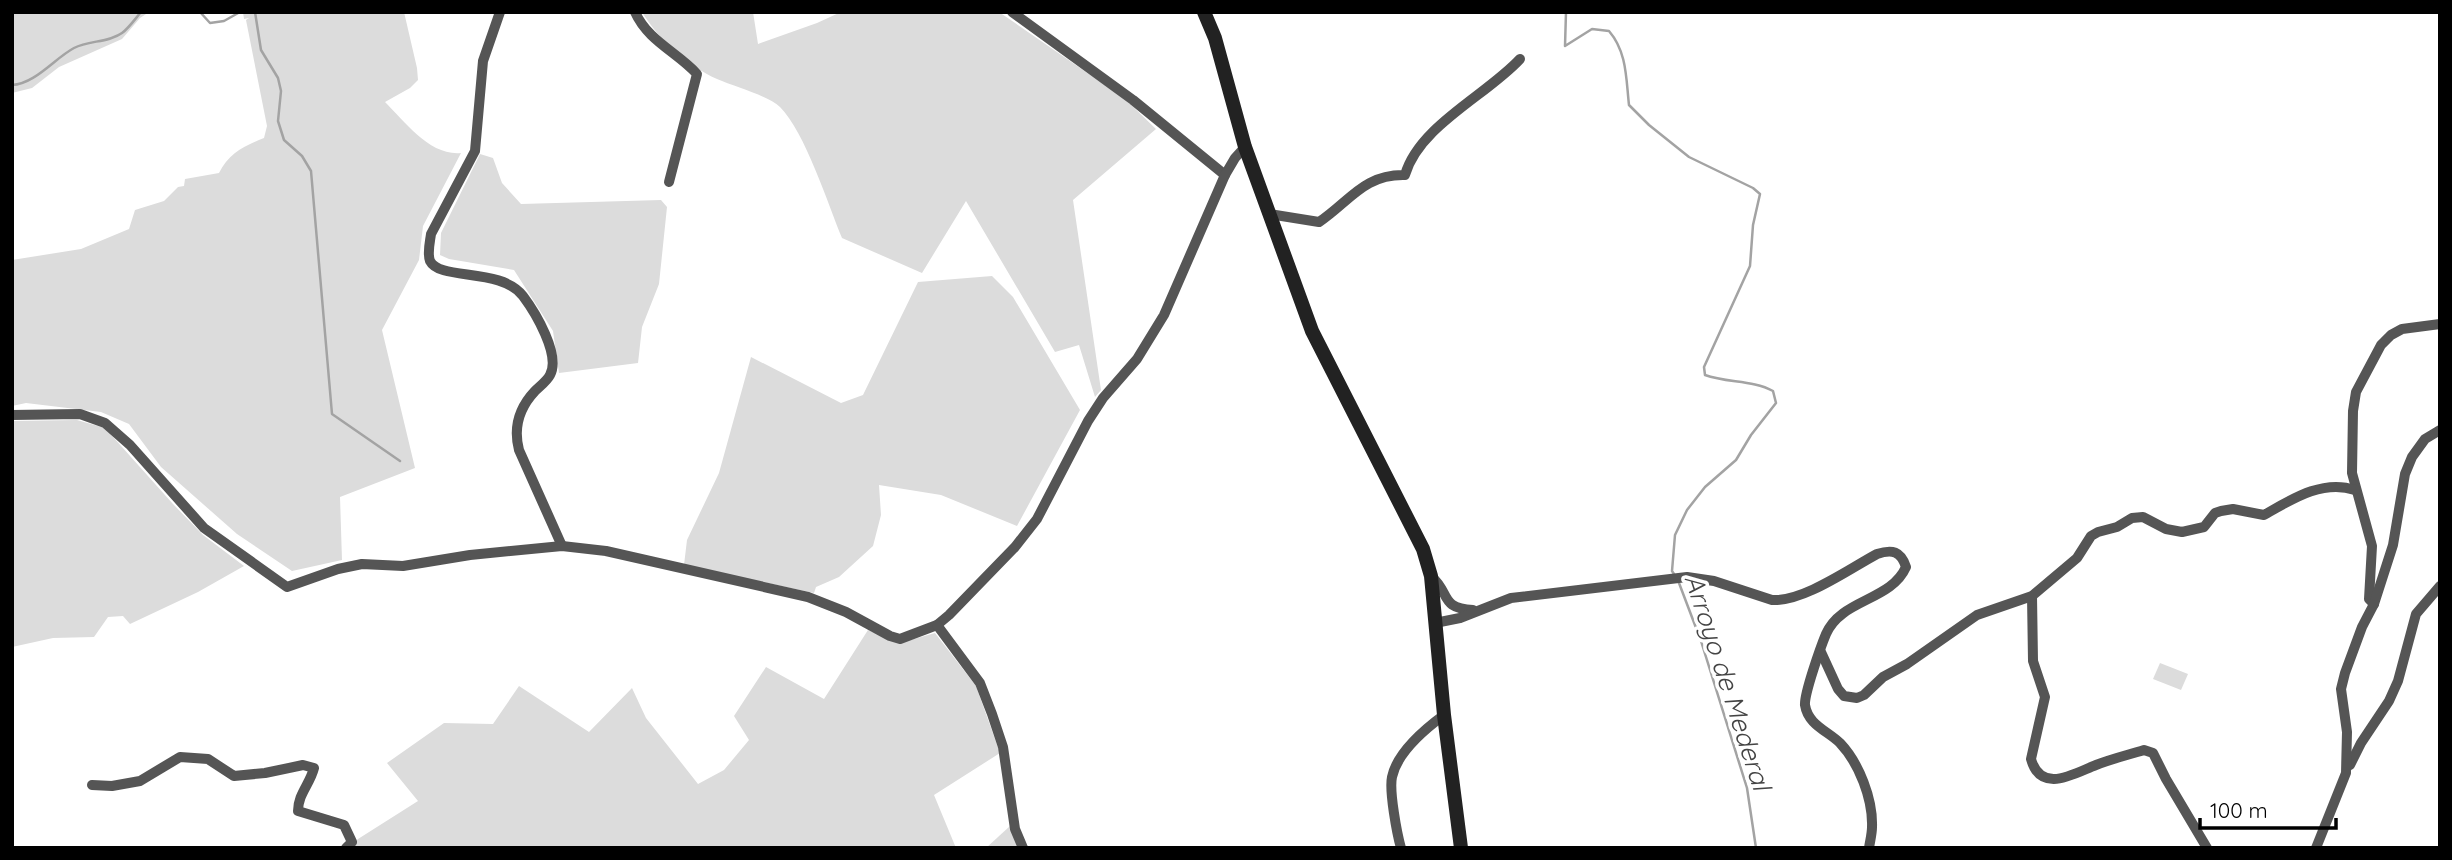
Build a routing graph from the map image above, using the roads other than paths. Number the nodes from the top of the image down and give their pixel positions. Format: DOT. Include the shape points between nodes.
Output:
graph roads {
  1 [pos="500,12"];
  2 [pos="635,12"];
  3 [pos="1012,12"];
  4 [pos="1204,12"];
  5 [pos="1520,59"];
  6 [pos="1245,147"];
  7 [pos="1225,175"];
  8 [pos="669,182"];
  9 [pos="1269,214"];
  10 [pos="2440,316"];
  11 [pos="2440,324"];
  12 [pos="2402,329"];
  13 [pos="12,415"];
  14 [pos="2440,430"];
  15 [pos="2351,460"];
  16 [pos="2334,485"];
  17 [pos="2355,489"];
  18 [pos="562,546"];
  19 [pos="1431,576"];
  20 [pos="2440,586"];
  21 [pos="2032,596"];
  22 [pos="2374,604"];
  23 [pos="1451,606"];
  24 [pos="1479,610"];
  25 [pos="1435,618"];
  26 [pos="937,625"];
  27 [pos="1821,652"];
  28 [pos="1444,715"];
  29 [pos="2346,773"];
  30 [pos="92,785"];
  31 [pos="346,848"];
  32 [pos="1023,848"];
  33 [pos="1401,848"];
  34 [pos="1461,848"];
  35 [pos="1869,848"];
  36 [pos="2207,848"];
  37 [pos="2316,848"];
  1 -- 18 [label="street" via="483,61 475,150 431,234 430,261 437,269 508,282 522,295 549,344 551,373 525,403 515,434"];
  2 -- 8 [label="street" via="656,41 697,74"];
  3 -- 7 [label="street" via="1133,100"];
  4 -- 6 [label="street"];
  5 -- 9 [label="street" via="1425,142 1405,175 1378,177 1319,222"];
  6 -- 7 [label="street"];
  6 -- 9 [label="street"];
  7 -- 26 [label="street" via="1164,315 1137,359 1088,421 1037,519"];
  9 -- 19 [label="street" via="1312,331 1423,549"];
  10 -- 12 [label="street"];
  11 -- 12 [label="street"];
  12 -- 15 [label="street" via="2381,345 2356,392"];
  13 -- 18 [label="street" via="80,414 105,423 204,528 288,587 362,564 403,566"];
  14 -- 22 [label="street" via="2425,439 2405,474 2393,545"];
  15 -- 16 [label="street"];
  15 -- 17 [label="street"];
  16 -- 17 [label="street"];
  16 -- 21 [label="street" via="2301,495 2264,515 2221,510 2199,530 2182,532 2143,517 2132,518 2091,536 2077,558"];
  17 -- 22 [label="street" via="2370,537 2369,599"];
  18 -- 26 [label="street" via="606,551 808,597 900,639"];
  19 -- 23 [label="street"];
  19 -- 25 [label="street"];
  20 -- 29 [label="street" via="2416,614 2398,681"];
  21 -- 27 [label="street" via="1977,615 1857,698 1844,696"];
  21 -- 36 [label="street" via="2033,662 2045,697 2031,759 2034,768 2043,777 2060,780 2144,750 2153,753"];
  22 -- 29 [label="street" via="2341,689"];
  23 -- 24 [label="street"];
  23 -- 25 [label="street"];
  24 -- 25 [label="street" via="1460,618"];
  24 -- 27 [label="street" via="1511,598 1687,577 1781,600 1887,550 1902,556 1906,567 1902,575 1892,586 1835,620"];
  25 -- 28 [label="street"];
  26 -- 32 [label="street" via="980,683 992,713 1003,747 1015,829"];
  27 -- 35 [label="street" via="1805,705 1817,726 1839,742 1860,773 1870,805"];
  28 -- 33 [label="street" via="1406,750 1391,777"];
  28 -- 34 [label="street"];
  29 -- 37 [label="street"];
  30 -- 31 [label="street" via="140,781 180,757 208,759 234,776 303,765 314,768 312,780 298,800 299,811 344,825 352,842"];
}
